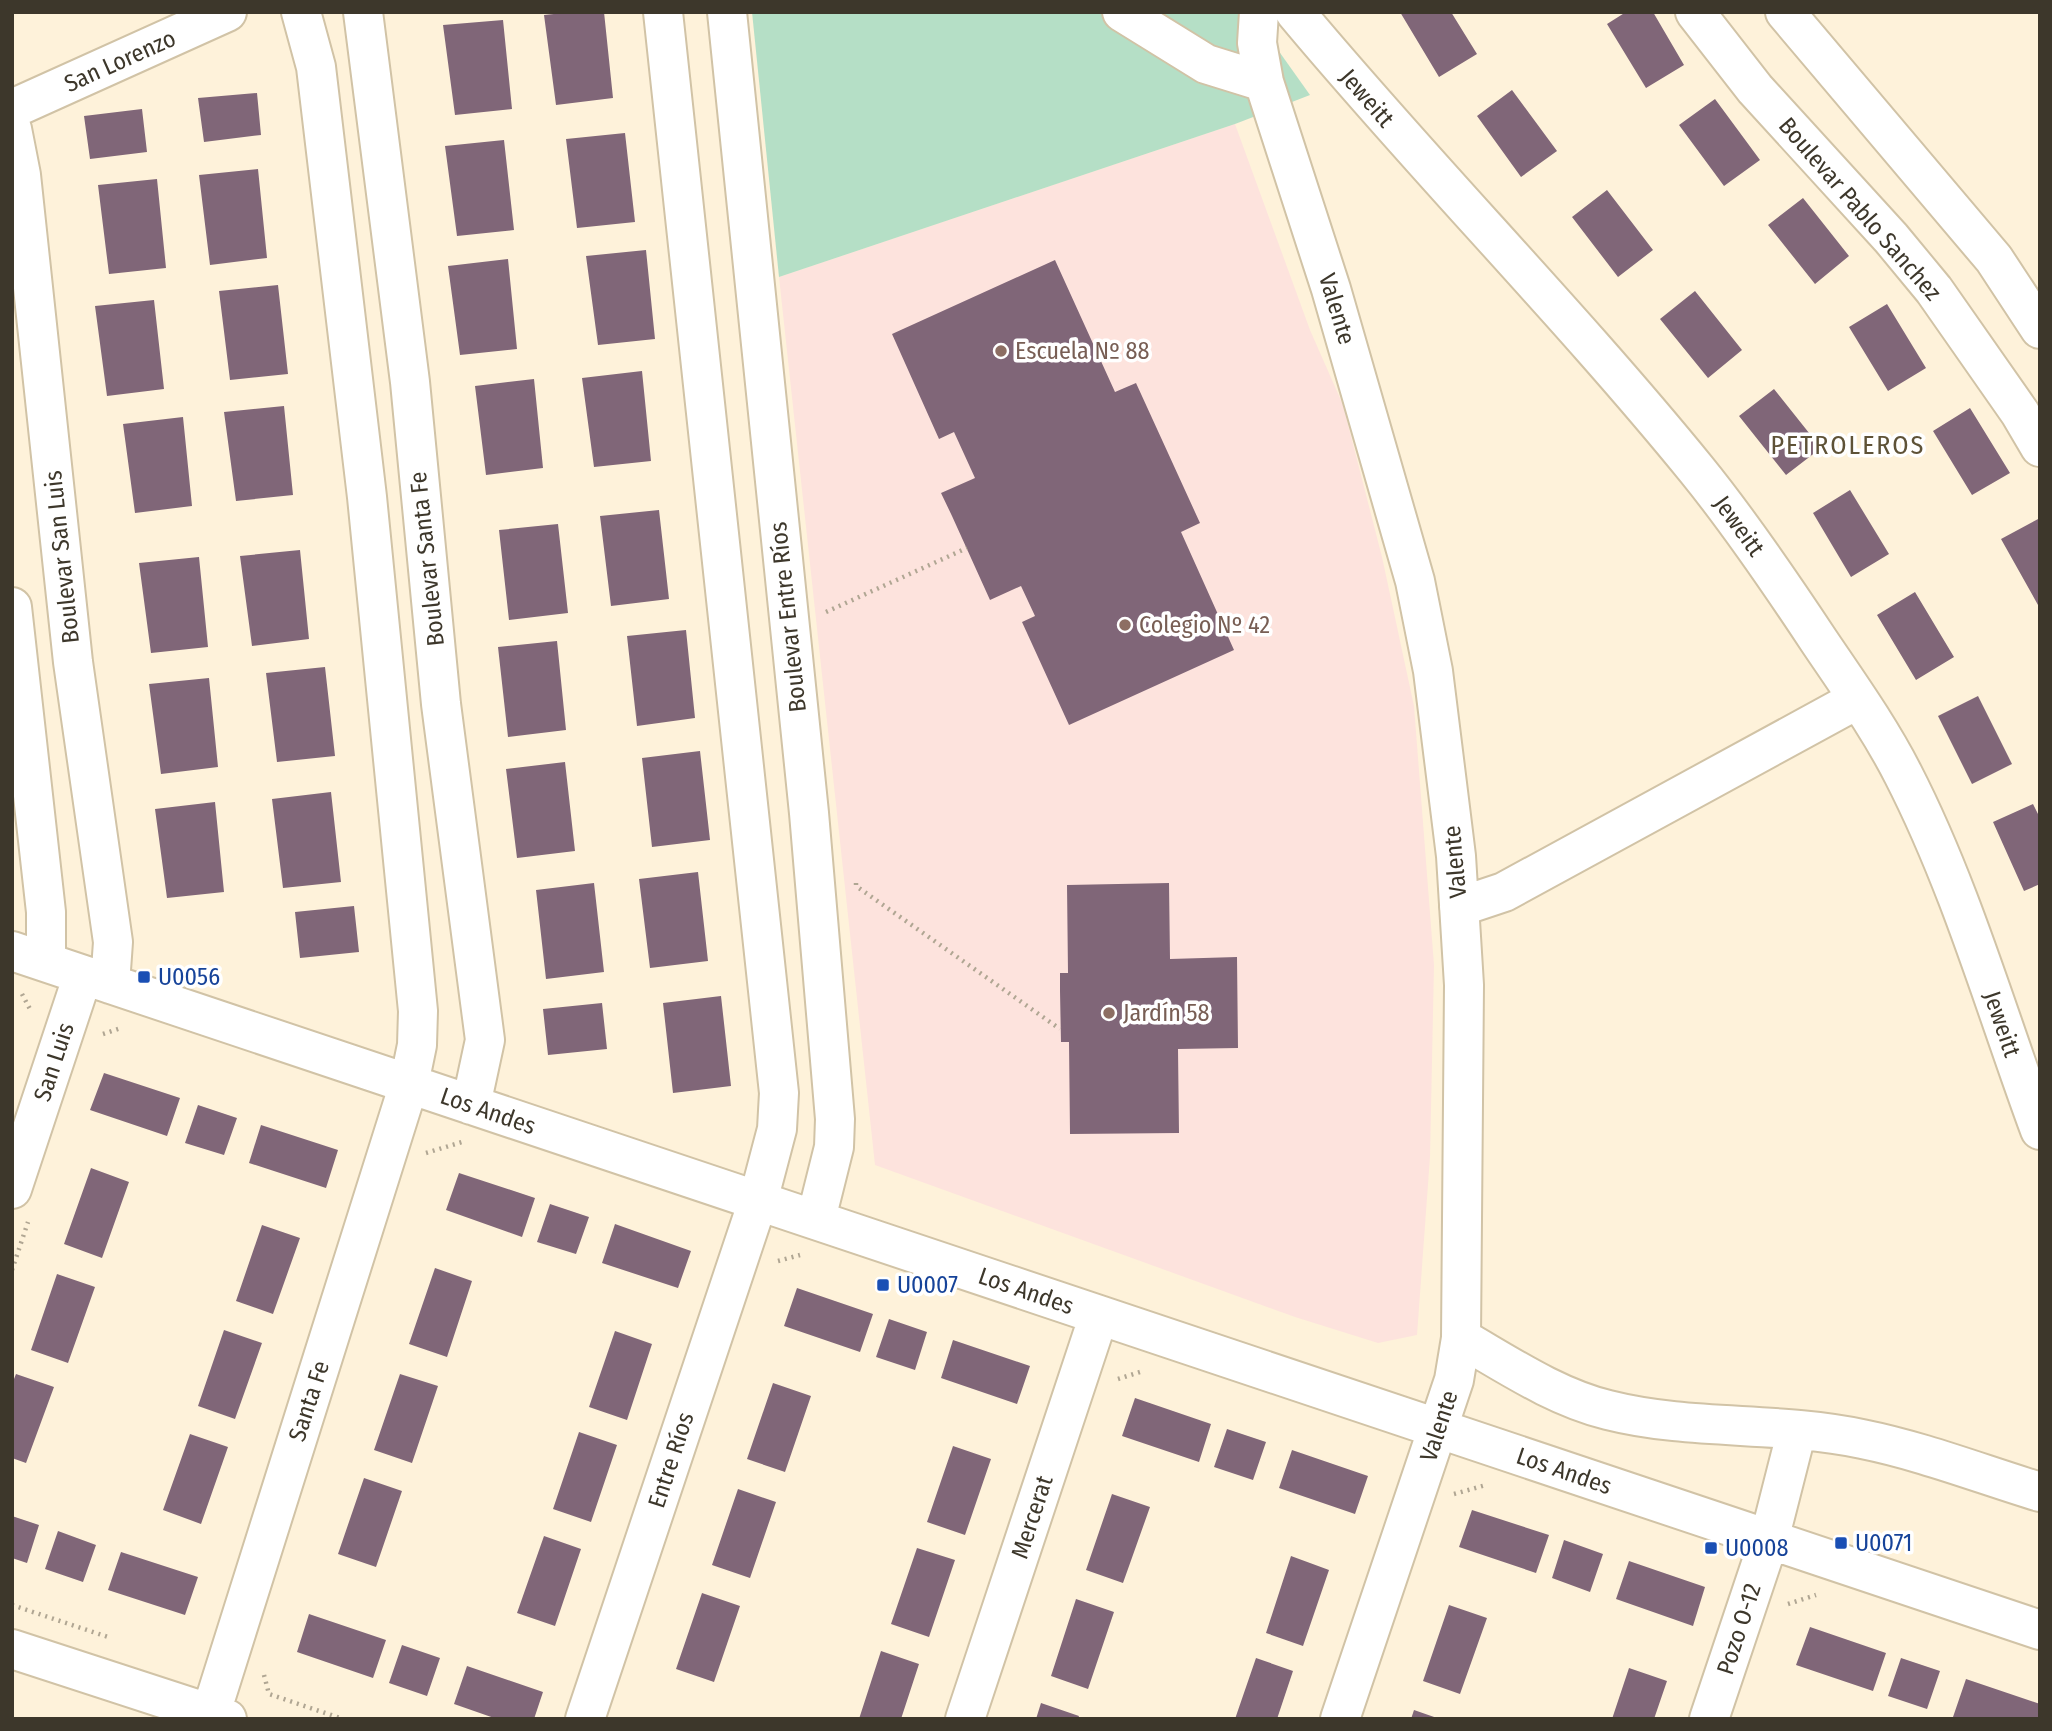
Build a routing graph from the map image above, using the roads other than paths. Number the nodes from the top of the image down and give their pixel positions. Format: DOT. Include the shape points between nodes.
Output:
graph roads {
  1 [pos="228,12"];
  2 [pos="301,12"];
  3 [pos="363,12"];
  4 [pos="663,12"];
  5 [pos="727,12"];
  6 [pos="1122,12"];
  7 [pos="1259,12"];
  8 [pos="1295,12"];
  9 [pos="1695,12"];
  10 [pos="1785,12"];
  11 [pos="1264,82"];
  12 [pos="12,109"];
  13 [pos="12,129"];
  14 [pos="2040,328"];
  15 [pos="2040,447"];
  16 [pos="12,607"];
  17 [pos="1858,699"];
  18 [pos="1459,907"];
  19 [pos="29,957"];
  20 [pos="96,979"];
  21 [pos="409,1084"];
  22 [pos="471,1105"];
  23 [pos="2040,1130"];
  24 [pos="12,1189"];
  25 [pos="758,1201"];
  26 [pos="816,1219"];
  27 [pos="1100,1315"];
  28 [pos="1461,1338"];
  29 [pos="1439,1429"];
  30 [pos="1797,1430"];
  31 [pos="2040,1492"];
  32 [pos="1769,1540"];
  33 [pos="2040,1630"];
  34 [pos="12,1649"];
  35 [pos="216,1717"];
  36 [pos="584,1719"];
  37 [pos="965,1719"];
  38 [pos="1340,1719"];
  39 [pos="1709,1719"];
  1 -- 12 [label="street, San Lorenzo"];
  2 -- 21 [label="street" via="316,68 367,497 418,1011"];
  3 -- 22 [label="street, Boulevar Santa Fe" via="410,382 441,704 485,1040"];
  4 -- 25 [label="street" via="779,1093 777,1129"];
  5 -- 26 [label="street, Boulevar Entre Ríos" via="809,813 835,1119 834,1147"];
  6 -- 11 [label="street" via="1206,64"];
  7 -- 11 [label="street, Valente" via="1257,43"];
  8 -- 17 [label="street, Jeweitt" via="1697,469"];
  9 -- 15 [label="street, Boulevar Pablo Sanchez" via="1755,89 1934,290"];
  10 -- 14 [label="street" via="1994,259"];
  11 -- 18 [label="street, Valente" via="1331,289 1415,582 1434,684"];
  13 -- 20 [label="street, Boulevar San Luis" via="21,176 73,662 113,942"];
  16 -- 19 [label="street" via="46,912"];
  17 -- 18 [label="street" via="1504,891"];
  17 -- 23 [label="street, Jeweitt" via="1902,772 1960,902"];
  18 -- 28 [label="street, Valente" via="1464,985"];
  19 -- 20 [label="street, Los Andes"];
  20 -- 21 [label="street, Los Andes"];
  20 -- 24 [label="street, San Luis"];
  21 -- 22 [label="street, Los Andes"];
  21 -- 35 [label="street, Santa Fe"];
  22 -- 25 [label="street, Los Andes"];
  25 -- 26 [label="street, Los Andes"];
  25 -- 36 [label="street, Entre Ríos"];
  26 -- 27 [label="street, Los Andes"];
  27 -- 29 [label="street, Los Andes"];
  27 -- 37 [label="street, Mercerat"];
  28 -- 29 [label="street, Valente"];
  28 -- 30 [label="street" via="1567,1397 1608,1410 1647,1418"];
  29 -- 32 [label="street, Los Andes"];
  29 -- 38 [label="street, Valente"];
  30 -- 31 [label="street" via="1862,1439"];
  30 -- 32 [label="street, Pozo O-12"];
  32 -- 33 [label="street, Los Andes"];
  32 -- 39 [label="street, Pozo O-12"];
  34 -- 35 [label="street"];
}
